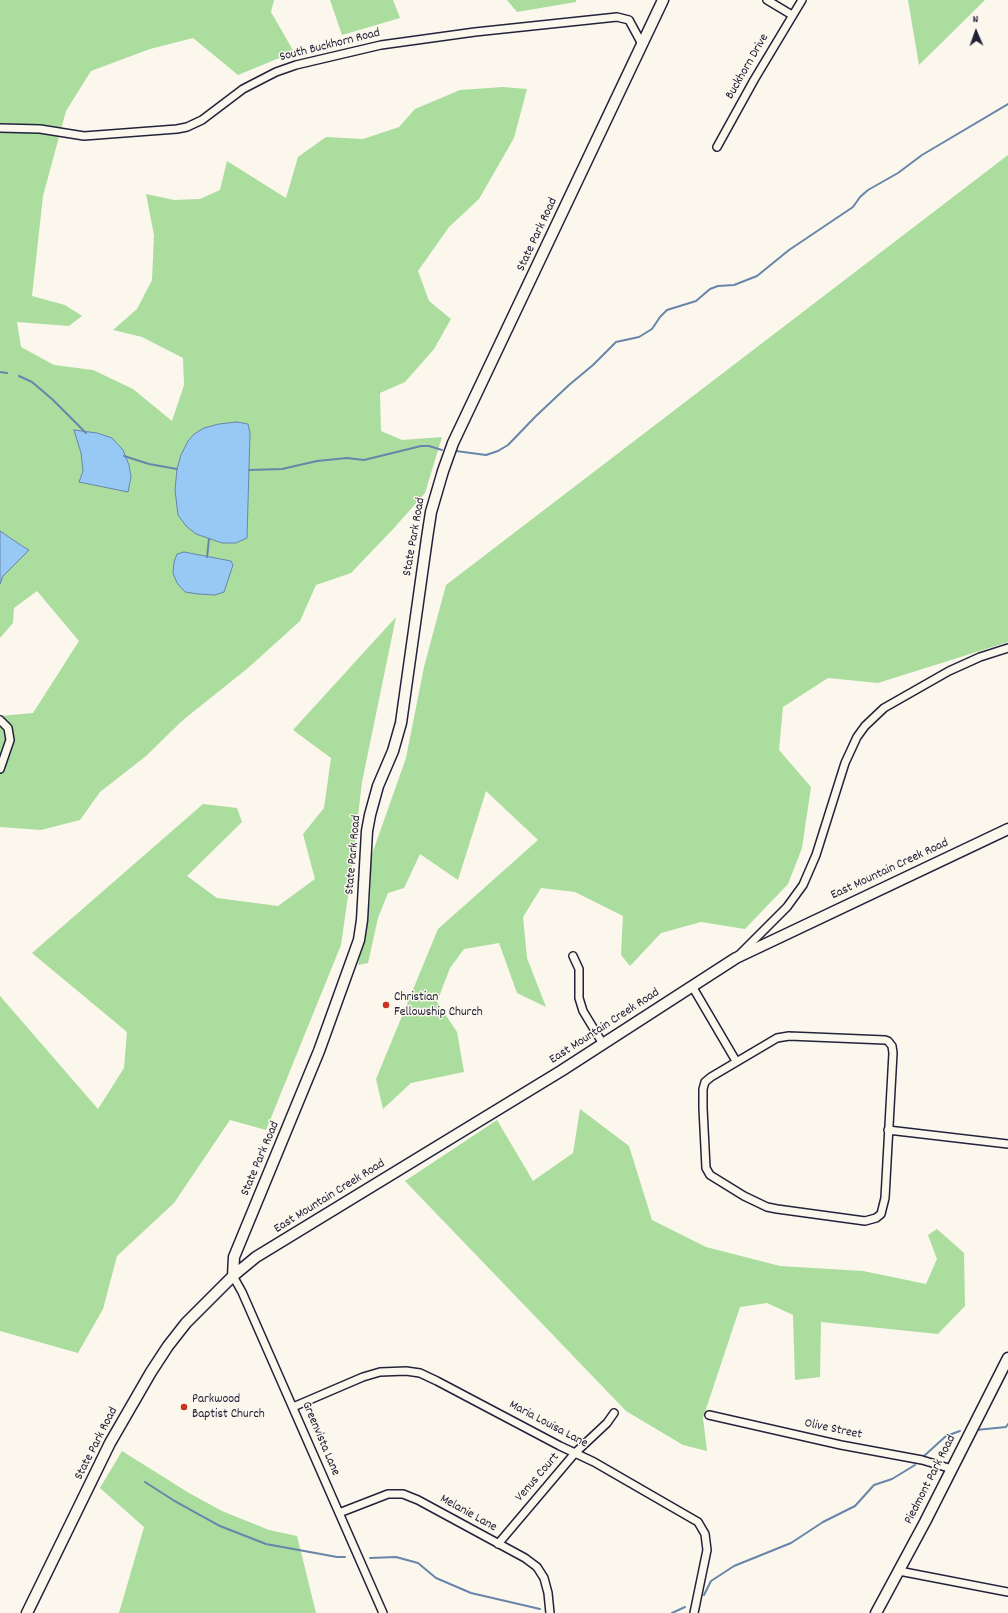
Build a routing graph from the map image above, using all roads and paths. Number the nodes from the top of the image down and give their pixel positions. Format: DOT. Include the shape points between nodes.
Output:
graph roads {
  1 [pos="663,0"];
  2 [pos="767,0"];
  3 [pos="802,0"];
  4 [pos="792,16"];
  5 [pos="642,44"];
  6 [pos="0,128"];
  7 [pos="717,147"];
  8 [pos="1008,648"];
  9 [pos="0,720"];
  10 [pos="0,769"];
  11 [pos="1008,829"];
  12 [pos="573,956"];
  13 [pos="736,958"];
  14 [pos="692,986"];
  15 [pos="603,1044"];
  16 [pos="736,1061"];
  17 [pos="888,1130"];
  18 [pos="1008,1144"];
  19 [pos="233,1276"];
  20 [pos="1008,1358"];
  21 [pos="293,1407"];
  22 [pos="614,1413"];
  23 [pos="709,1415"];
  24 [pos="576,1454"];
  25 [pos="952,1469"];
  26 [pos="339,1513"];
  27 [pos="498,1544"];
  28 [pos="899,1570"];
  29 [pos="1008,1592"];
  30 [pos="27,1613"];
  31 [pos="383,1613"];
  32 [pos="550,1613"];
  33 [pos="694,1613"];
  34 [pos="876,1613"];
  1 -- 5 [label="street, State Park Road"];
  2 -- 4 [label="street"];
  3 -- 4 [label="street, Buckhorn Drive"];
  4 -- 7 [label="street, Buckhorn Drive"];
  5 -- 6 [label="street, South Buckhorn Road" via="629,20 617,17 450,35 381,45 296,64 243,89 202,120 182,128 89,136 40,129"];
  5 -- 19 [label="street, State Park Road" via="443,471 431,512 401,723 370,815 359,940 308,1078 234,1257"];
  8 -- 13 [label="street" via="950,671 884,708 865,726 845,763 816,855 803,885 787,907"];
  9 -- 10 [label="street" via="8,728 10,740"];
  11 -- 13 [label="street, East Mountain Creek Road"];
  12 -- 15 [label="street" via="579,969 579,998 583,1011"];
  13 -- 14 [label="street, East Mountain Creek Road"];
  14 -- 15 [label="street, East Mountain Creek Road"];
  14 -- 16 [label="street"];
  15 -- 19 [label="street, East Mountain Creek Road" via="256,1257"];
  16 -- 17 [label="street" via="785,1036 888,1041 893,1053"];
  16 -- 17 [label="street" via="710,1077 704,1085 704,1165 710,1175 760,1204 777,1210 865,1221 876,1218 883,1210 885,1198"];
  17 -- 18 [label="street"];
  19 -- 21 [label="street, Greenvista Lane"];
  19 -- 30 [label="street, State Park Road" via="186,1323 151,1372 110,1443"];
  20 -- 25 [label="street, Piedmont Park Road"];
  21 -- 24 [label="street, Maria Louisa Lane" via="372,1374 396,1370 413,1372 437,1380"];
  21 -- 26 [label="street, Greenvista Lane"];
  22 -- 24 [label="street, Venus Court"];
  23 -- 25 [label="street, Olive Street" via="840,1445 922,1460"];
  24 -- 27 [label="street, Venus Court"];
  24 -- 33 [label="street, Maria Louisa Lane" via="686,1514 701,1525 706,1534 707,1550"];
  25 -- 28 [label="street, Piedmont Park Road"];
  26 -- 27 [label="street, Melanie Lane" via="383,1495 403,1494"];
  26 -- 31 [label="street, Greenvista Lane"];
  27 -- 32 [label="street, Melanie Lane" via="525,1558 539,1570 544,1578"];
  28 -- 29 [label="street"];
  28 -- 34 [label="street, Piedmont Park Road"];
}
